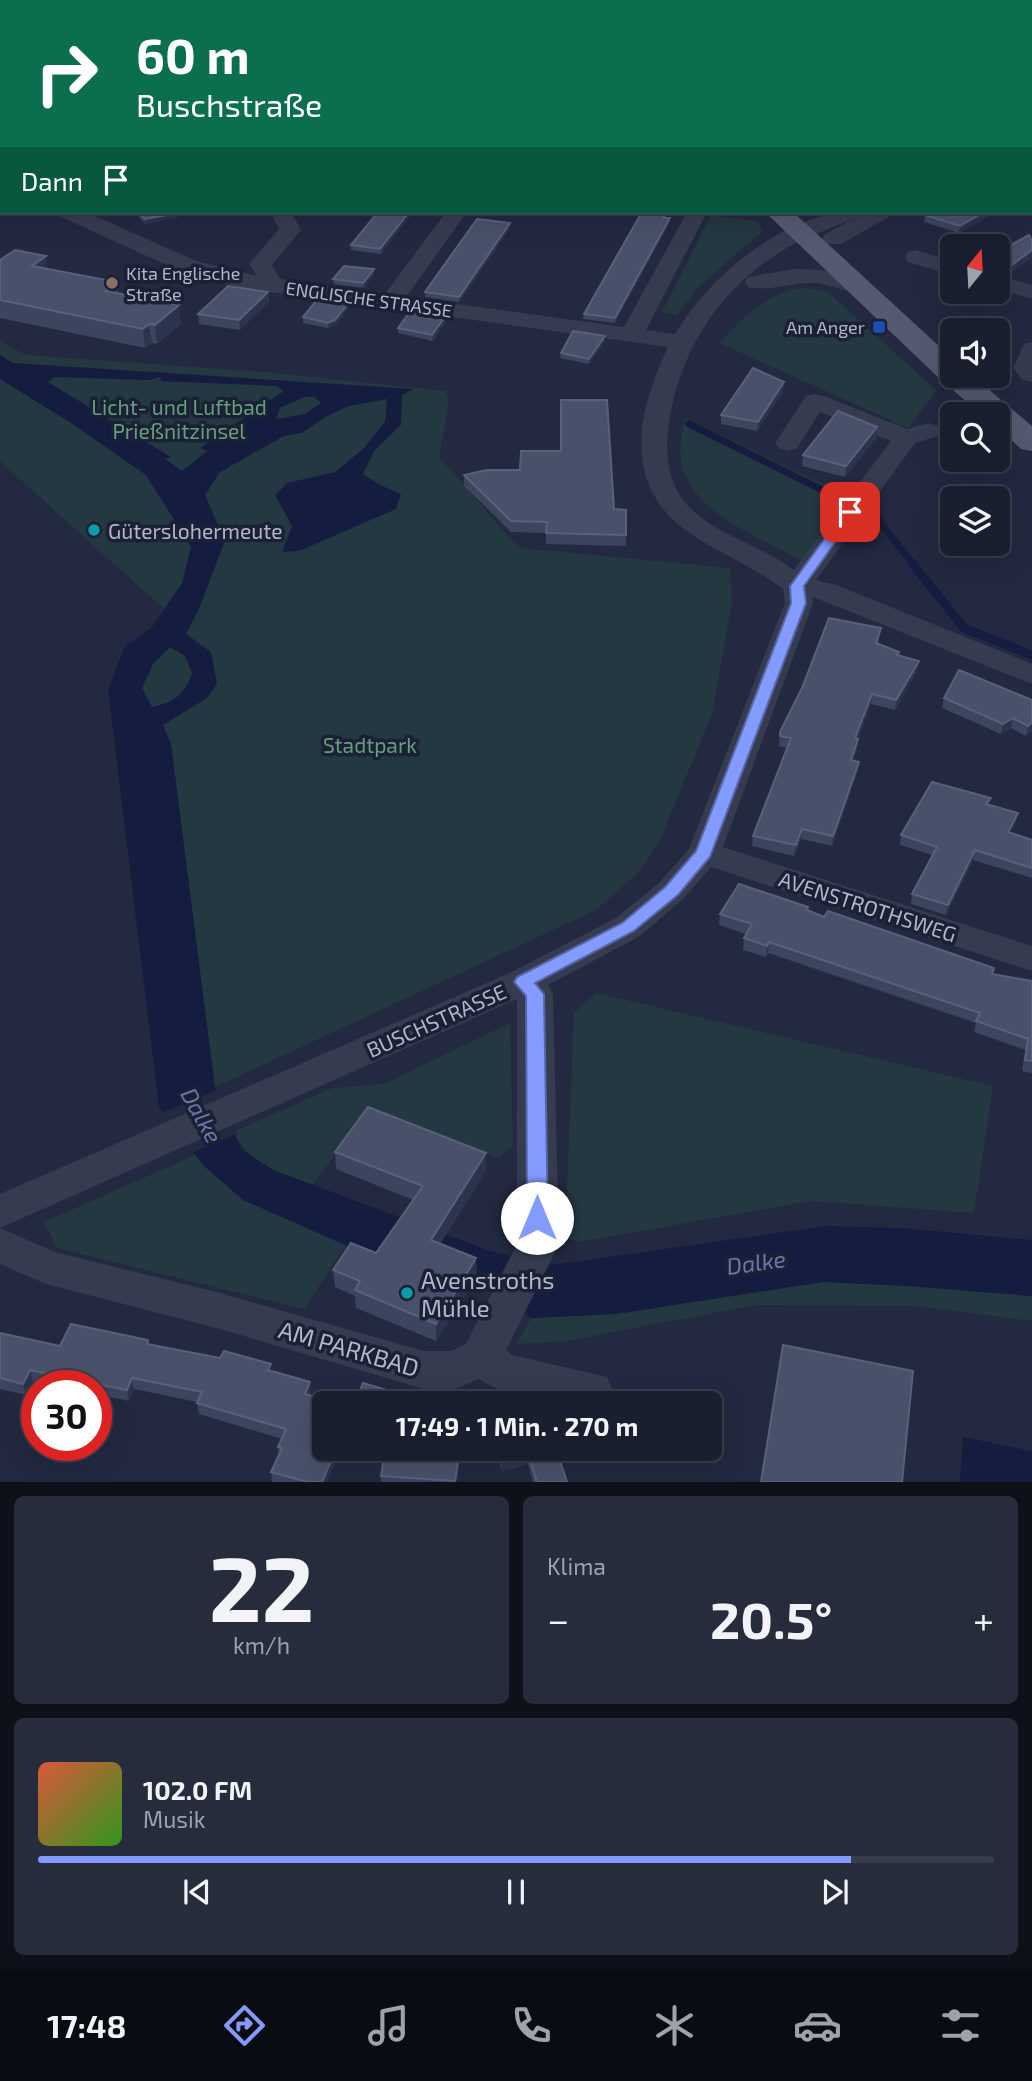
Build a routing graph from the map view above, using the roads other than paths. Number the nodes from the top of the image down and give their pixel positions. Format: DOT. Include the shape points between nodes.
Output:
graph roads {
  1 [pos="73,214"];
  2 [pos="282,214"];
  3 [pos="456,214"];
  4 [pos="696,214"];
  5 [pos="782,214"];
  6 [pos="845,214"];
  7 [pos="874,214"];
  8 [pos="815,231"];
  9 [pos="916,257"];
  10 [pos="940,264"];
  11 [pos="264,275"];
  12 [pos="756,282"];
  13 [pos="856,286"];
  14 [pos="1010,286"];
  15 [pos="1032,292"];
  16 [pos="391,302"];
  17 [pos="688,333"];
  18 [pos="940,334"];
  19 [pos="631,335"];
  20 [pos="1032,349"];
  21 [pos="940,363"];
  22 [pos="1032,375"];
  23 [pos="968,388"];
  24 [pos="999,388"];
  25 [pos="1032,420"];
  26 [pos="1032,442"];
  27 [pos="788,443"];
  28 [pos="797,586"];
  29 [pos="1032,675"];
  30 [pos="704,853"];
  31 [pos="1032,959"];
  32 [pos="523,982"];
  33 [pos="0,1212"];
  34 [pos="0,1245"];
  35 [pos="481,1357"];
  36 [pos="591,1390"];
  1 -- 11 [label="street, ENGLISCHE STRASSE" via="188,266 221,276"];
  2 -- 11 [label="street" via="290,230"];
  3 -- 16 [label="street"];
  4 -- 19 [label="street"];
  5 -- 8 [label="main road"];
  6 -- 8 [label="street"];
  7 -- 8 [label="street"];
  8 -- 12 [label="street"];
  8 -- 13 [label="main road"];
  8 -- 17 [label="street" via="772,248 717,292"];
  8 -- 18 [label="main road"];
  9 -- 10 [label="street"];
  11 -- 16 [label="street, ENGLISCHE STRASSE"];
  12 -- 13 [label="street" via="822,275"];
  12 -- 17 [label="street"];
  13 -- 21 [label="main road"];
  14 -- 15 [label="street"];
  16 -- 19 [label="street, ENGLISCHE STRASSE"];
  17 -- 19 [label="street, ENGLISCHE STRASSE"];
  17 -- 28 [label="street" via="668,374 655,424 654,470 668,499 703,529 768,564"];
  20 -- 22 [label="street" via="1025,368"];
  23 -- 26 [label="main road"];
  24 -- 25 [label="main road"];
  27 -- 28 [label="street, BUSCHSTRASSE" via="816,401 917,435 856,505"];
  28 -- 29 [label="street" via="826,590"];
  28 -- 30 [label="street, BUSCHSTRASSE" via="799,603"];
  30 -- 31 [label="street, AVENSTROTHSWEG"];
  30 -- 32 [label="street, BUSCHSTRASSE" via="671,891 628,927"];
  32 -- 33 [label="street, BUSCHSTRASSE"];
  32 -- 35 [label="street" via="535,994 537,1244"];
  34 -- 35 [label="street, AM PARKBAD" via="46,1267 424,1370 455,1370"];
  35 -- 36 [label="street" via="502,1371"];
}
